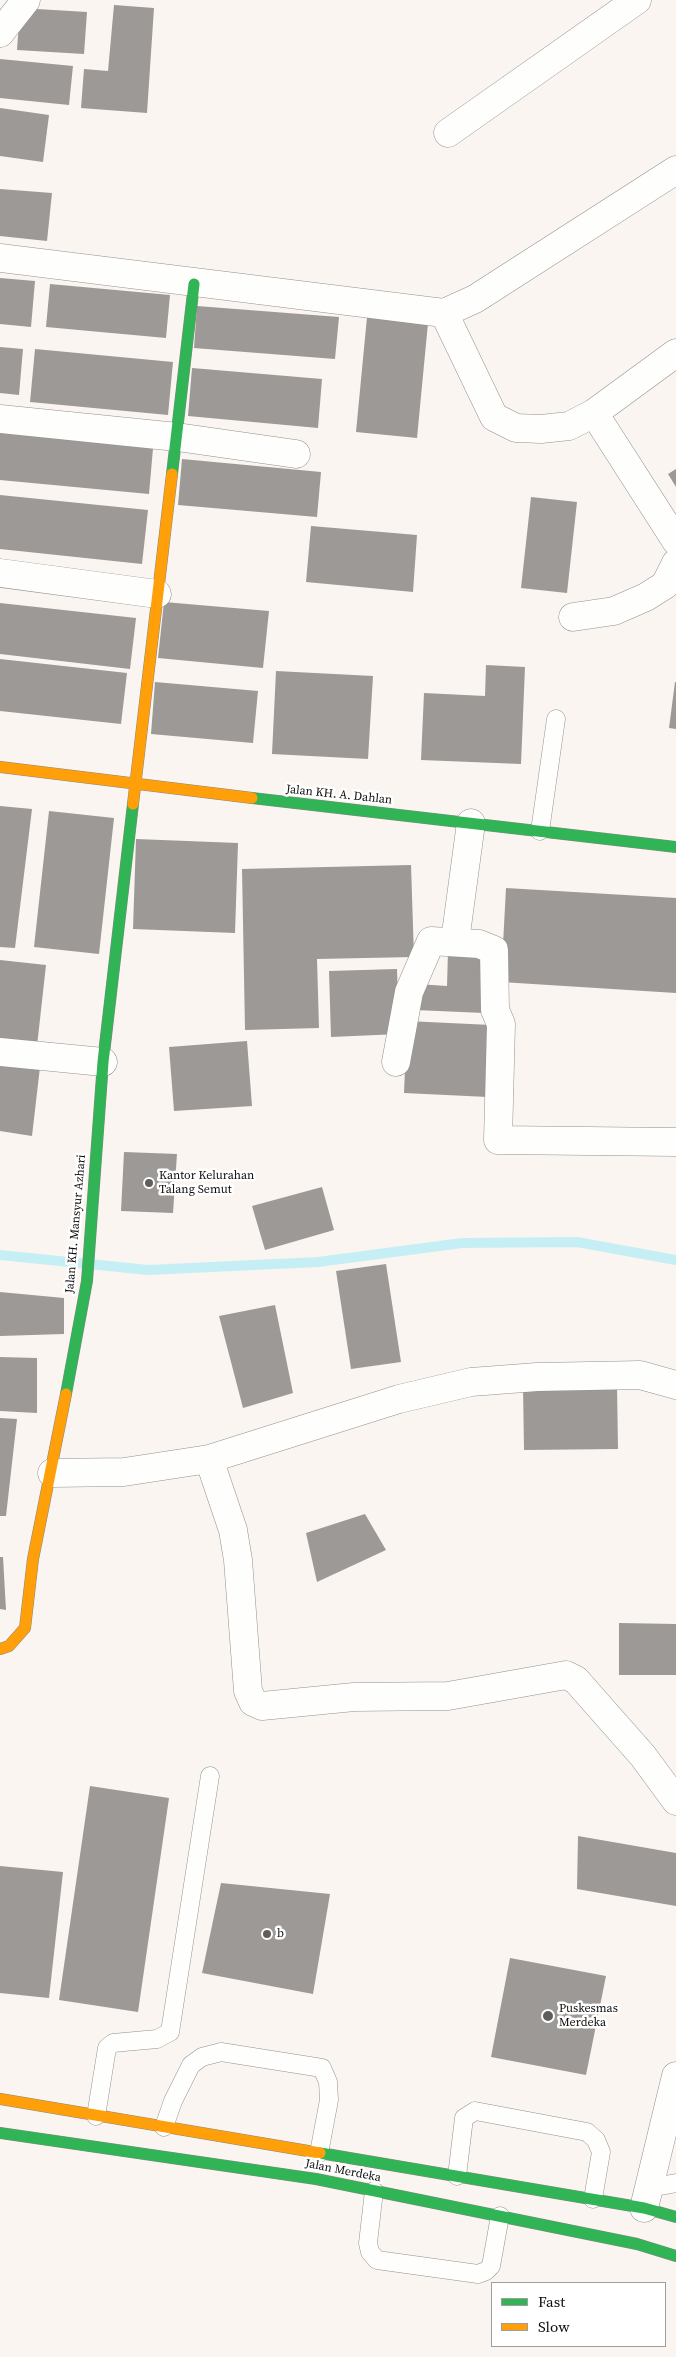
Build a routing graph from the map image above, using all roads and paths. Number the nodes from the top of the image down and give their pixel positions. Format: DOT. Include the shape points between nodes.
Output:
graph roads {
  1 [pos="26,0"];
  2 [pos="637,0"];
  3 [pos="0,33"];
  4 [pos="448,133"];
  5 [pos="676,170"];
  6 [pos="0,258"];
  7 [pos="194,284"];
  8 [pos="444,313"];
  9 [pos="676,354"];
  10 [pos="594,413"];
  11 [pos="0,419"];
  12 [pos="176,438"];
  13 [pos="296,454"];
  14 [pos="676,541"];
  15 [pos="676,563"];
  16 [pos="0,573"];
  17 [pos="157,594"];
  18 [pos="573,617"];
  19 [pos="556,720"];
  20 [pos="0,767"];
  21 [pos="136,786"];
  22 [pos="471,823"];
  23 [pos="540,831"];
  24 [pos="676,847"];
  25 [pos="455,941"];
  26 [pos="0,1052"];
  27 [pos="103,1062"];
  28 [pos="396,1062"];
  29 [pos="676,1142"];
  30 [pos="676,1385"];
  31 [pos="209,1459"];
  32 [pos="52,1473"];
  33 [pos="0,1649"];
  34 [pos="210,1776"];
  35 [pos="676,1800"];
  36 [pos="676,2076"];
  37 [pos="0,2099"];
  38 [pos="96,2116"];
  39 [pos="164,2127"];
  40 [pos="0,2133"];
  41 [pos="319,2153"];
  42 [pos="457,2176"];
  43 [pos="676,2183"];
  44 [pos="374,2191"];
  45 [pos="647,2198"];
  46 [pos="593,2199"];
  47 [pos="500,2216"];
  48 [pos="676,2217"];
  49 [pos="676,2256"];
  1 -- 3 [label="street"];
  2 -- 4 [label="street"];
  5 -- 8 [label="street" via="475,299"];
  6 -- 7 [label="street"];
  7 -- 8 [label="street"];
  7 -- 12 [label="street, Jalan KH. Mansyur Azhari"];
  8 -- 10 [label="street" via="494,417 516,428 541,429 569,426"];
  9 -- 10 [label="street"];
  10 -- 14 [label="street"];
  11 -- 12 [label="street"];
  12 -- 13 [label="street"];
  12 -- 17 [label="street, Jalan KH. Mansyur Azhari"];
  15 -- 18 [label="street" via="665,585 646,597 614,612"];
  16 -- 17 [label="street"];
  17 -- 21 [label="street, Jalan KH. Mansyur Azhari"];
  19 -- 23 [label="lane"];
  20 -- 21 [label="street, Jalan KH. A. Dahlan"];
  21 -- 22 [label="street, Jalan KH. A. Dahlan"];
  21 -- 27 [label="street, Jalan KH. Mansyur Azhari"];
  22 -- 23 [label="street, Jalan KH. A. Dahlan"];
  22 -- 25 [label="street"];
  23 -- 24 [label="street, Jalan KH. A. Dahlan"];
  25 -- 28 [label="street" via="431,941 409,992"];
  25 -- 29 [label="street" via="494,950 495,1010 501,1024 498,1140"];
  26 -- 27 [label="street"];
  27 -- 32 [label="street, Jalan KH. Mansyur Azhari" via="87,1281"];
  30 -- 31 [label="street" via="640,1375 471,1382 399,1399"];
  31 -- 32 [label="street" via="124,1472"];
  31 -- 35 [label="street" via="233,1530 248,1691 253,1702 262,1706 354,1697 448,1696 566,1675 576,1680 643,1756"];
  32 -- 33 [label="street, Jalan KH. Mansyur Azhari" via="33,1559 25,1628 9,1646"];
  34 -- 38 [label="lane" via="170,2032 157,2039 113,2042 107,2048"];
  36 -- 45 [label="street"];
  37 -- 38 [label="street, Jalan Merdeka"];
  38 -- 39 [label="street, Jalan Merdeka"];
  39 -- 41 [label="street, Jalan Merdeka"];
  39 -- 41 [label="lane" via="191,2065 202,2056 221,2052 322,2068 328,2082 329,2100"];
  40 -- 44 [label="street, Jalan Merdeka" via="316,2179"];
  41 -- 42 [label="street, Jalan Merdeka"];
  42 -- 46 [label="street, Jalan Merdeka"];
  42 -- 46 [label="lane" via="464,2118 475,2111 587,2132 596,2140 601,2152"];
  43 -- 45 [label="lane"];
  44 -- 47 [label="street, Jalan Merdeka"];
  44 -- 47 [label="lane" via="368,2243 377,2260 478,2274 491,2266"];
  45 -- 46 [label="street, Jalan Merdeka"];
  45 -- 48 [label="street, Jalan Merdeka"];
  47 -- 49 [label="street, Jalan Merdeka" via="637,2244"];
}
